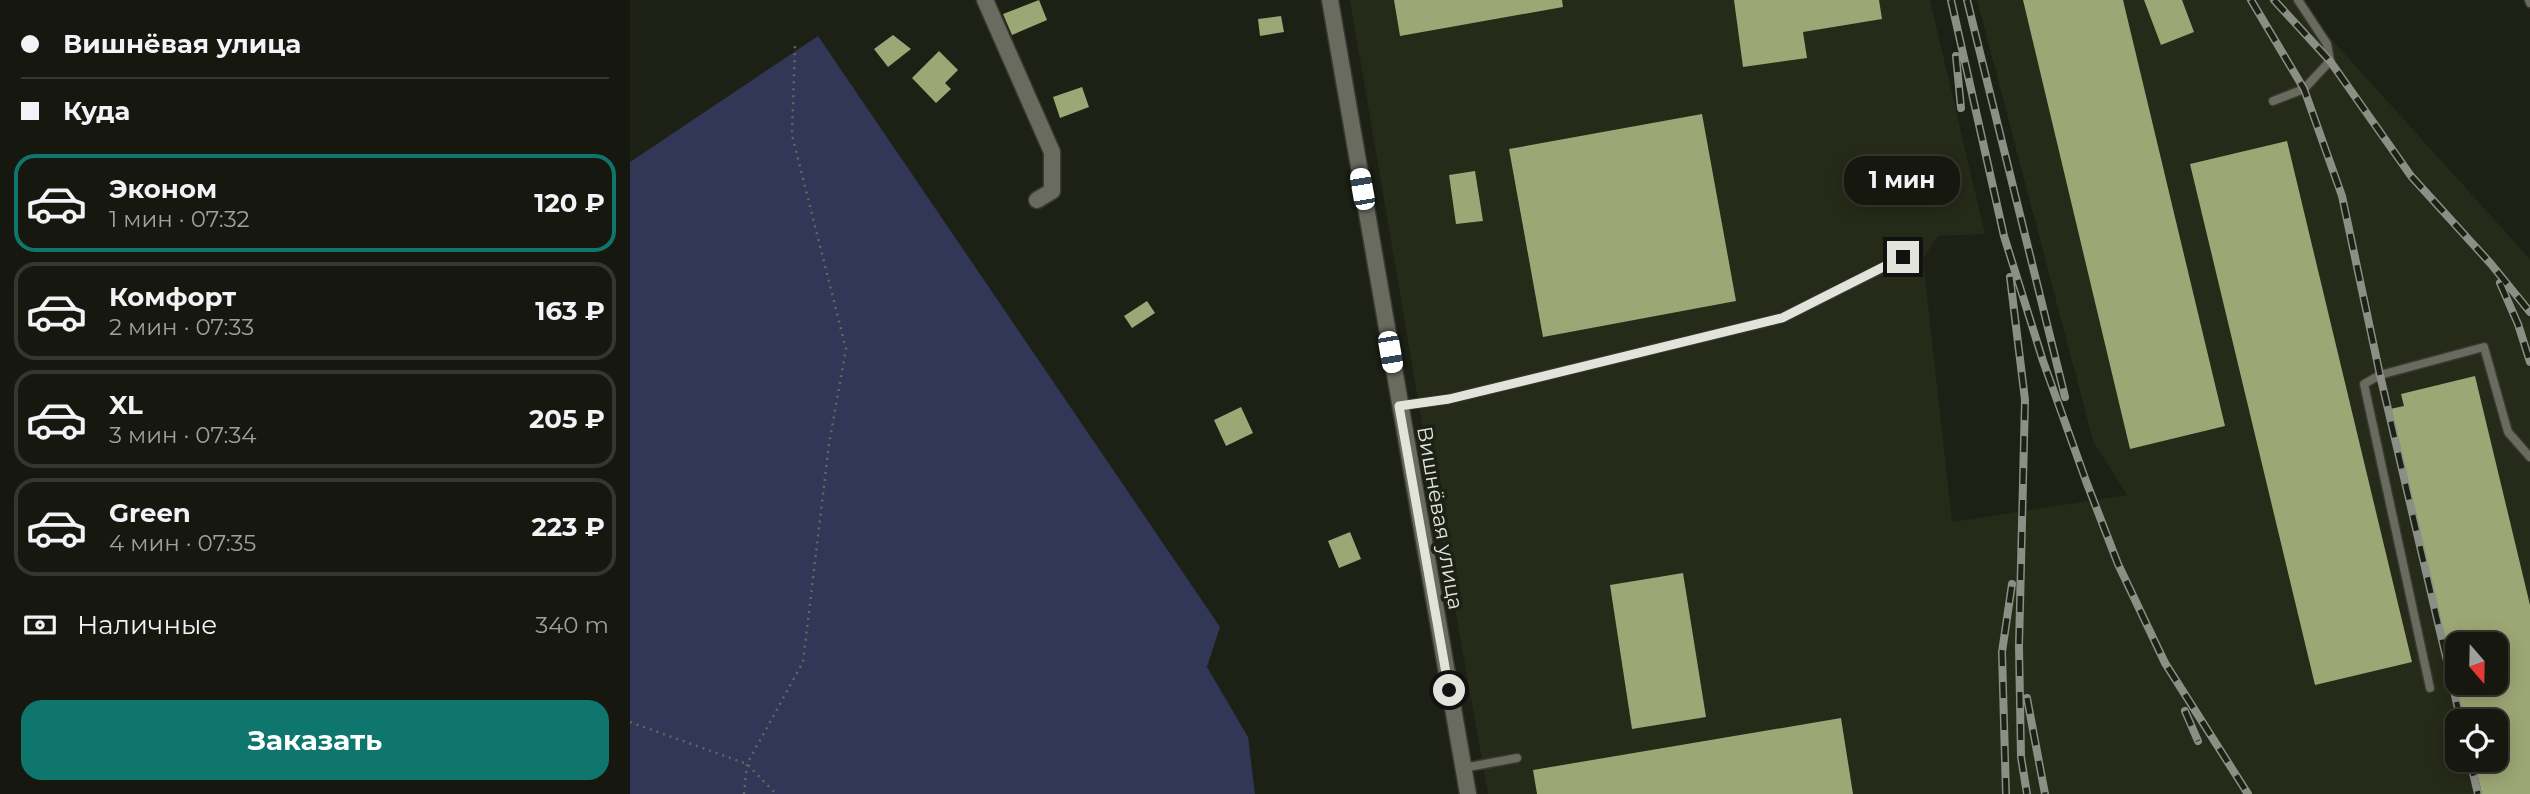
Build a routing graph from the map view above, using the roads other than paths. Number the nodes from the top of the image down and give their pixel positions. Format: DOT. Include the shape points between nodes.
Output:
graph roads {
  1 [pos="985,0"];
  2 [pos="1330,0"];
  3 [pos="2298,0"];
  4 [pos="2273,101"];
  5 [pos="1037,200"];
  6 [pos="1903,257"];
  7 [pos="1399,406"];
  8 [pos="2530,457"];
  9 [pos="2430,688"];
  10 [pos="1517,758"];
  11 [pos="1463,768"];
  12 [pos="1468,794"];
  1 -- 5 [label="street" via="1052,152 1052,191"];
  2 -- 7 [label="street, Вишнёвая улица"];
  3 -- 4 [label="lane" via="2327,44 2330,61 2304,89"];
  6 -- 7 [label="lane" via="1782,318 1449,399"];
  7 -- 11 [label="street, Вишнёвая улица"];
  8 -- 9 [label="lane" via="2508,432 2484,347 2364,384"];
  10 -- 11 [label="lane"];
  11 -- 12 [label="street, Вишнёвая улица"];
}
